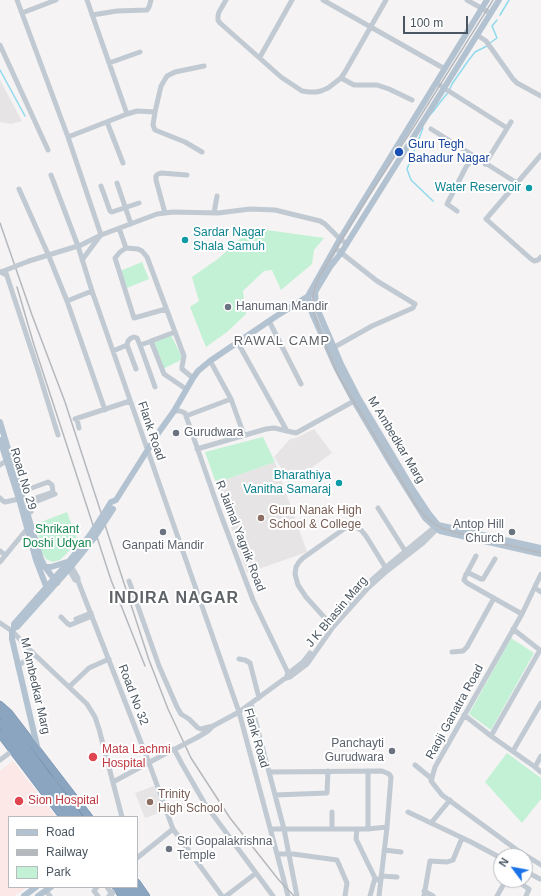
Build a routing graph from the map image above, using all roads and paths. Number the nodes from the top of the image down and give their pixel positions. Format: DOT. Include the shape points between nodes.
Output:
graph roads {
  1 [pos="17,0"];
  2 [pos="56,0"];
  3 [pos="87,0"];
  4 [pos="152,0"];
  5 [pos="226,0"];
  6 [pos="292,0"];
  7 [pos="323,0"];
  8 [pos="386,0"];
  9 [pos="467,0"];
  10 [pos="487,0"];
  11 [pos="499,0"];
  12 [pos="482,8"];
  13 [pos="22,13"];
  14 [pos="490,13"];
  15 [pos="92,14"];
  16 [pos="371,27"];
  17 [pos="477,34"];
  18 [pos="0,45"];
  19 [pos="140,52"];
  20 [pos="260,57"];
  21 [pos="109,63"];
  22 [pos="204,66"];
  23 [pos="445,68"];
  24 [pos="341,78"];
  25 [pos="436,83"];
  26 [pos="447,90"];
  27 [pos="541,96"];
  28 [pos="412,100"];
  29 [pos="155,112"];
  30 [pos="127,114"];
  31 [pos="107,122"];
  32 [pos="511,122"];
  33 [pos="507,128"];
  34 [pos="431,129"];
  35 [pos="68,137"];
  36 [pos="48,150"];
  37 [pos="202,152"];
  38 [pos="541,156"];
  39 [pos="474,157"];
  40 [pos="123,162"];
  41 [pos="485,164"];
  42 [pos="380,173"];
  43 [pos="51,175"];
  44 [pos="187,175"];
  45 [pos="388,178"];
  46 [pos="117,183"];
  47 [pos="517,183"];
  48 [pos="101,186"];
  49 [pos="19,189"];
  50 [pos="217,196"];
  51 [pos="139,203"];
  52 [pos="126,208"];
  53 [pos="457,211"];
  54 [pos="166,213"];
  55 [pos="214,213"];
  56 [pos="131,224"];
  57 [pos="119,228"];
  58 [pos="101,235"];
  59 [pos="340,239"];
  60 [pos="347,244"];
  61 [pos="79,245"];
  62 [pos="126,248"];
  63 [pos="334,248"];
  64 [pos="90,250"];
  65 [pos="341,253"];
  66 [pos="48,254"];
  67 [pos="541,257"];
  68 [pos="82,260"];
  69 [pos="0,273"];
  70 [pos="92,291"];
  71 [pos="315,292"];
  72 [pos="308,296"];
  73 [pos="67,301"];
  74 [pos="166,309"];
  75 [pos="269,321"];
  76 [pos="175,332"];
  77 [pos="148,342"];
  78 [pos="238,343"];
  79 [pos="127,345"];
  80 [pos="140,346"];
  81 [pos="331,349"];
  82 [pos="113,351"];
  83 [pos="210,361"];
  84 [pos="136,369"];
  85 [pos="37,372"];
  86 [pos="193,378"];
  87 [pos="302,384"];
  88 [pos="155,387"];
  89 [pos="186,389"];
  90 [pos="231,399"];
  91 [pos="357,400"];
  92 [pos="130,401"];
  93 [pos="105,410"];
  94 [pos="174,411"];
  95 [pos="186,416"];
  96 [pos="0,422"];
  97 [pos="80,428"];
  98 [pos="287,431"];
  99 [pos="58,435"];
  100 [pos="244,435"];
  101 [pos="0,440"];
  102 [pos="197,448"];
  103 [pos="147,451"];
  104 [pos="9,460"];
  105 [pos="0,466"];
  106 [pos="21,492"];
  107 [pos="55,494"];
  108 [pos="0,498"];
  109 [pos="24,503"];
  110 [pos="378,508"];
  111 [pos="32,512"];
  112 [pos="438,527"];
  113 [pos="29,528"];
  114 [pos="541,548"];
  115 [pos="0,551"];
  116 [pos="406,553"];
  117 [pos="541,554"];
  118 [pos="5,555"];
  119 [pos="476,556"];
  120 [pos="495,559"];
  121 [pos="0,562"];
  122 [pos="69,565"];
  123 [pos="45,566"];
  124 [pos="386,569"];
  125 [pos="467,573"];
  126 [pos="541,574"];
  127 [pos="55,581"];
  128 [pos="129,581"];
  129 [pos="48,589"];
  130 [pos="494,598"];
  131 [pos="522,614"];
  132 [pos="92,616"];
  133 [pos="61,617"];
  134 [pos="77,622"];
  135 [pos="0,623"];
  136 [pos="332,626"];
  137 [pos="13,629"];
  138 [pos="513,629"];
  139 [pos="541,642"];
  140 [pos="539,650"];
  141 [pos="452,652"];
  142 [pos="34,654"];
  143 [pos="109,659"];
  144 [pos="239,659"];
  145 [pos="18,666"];
  146 [pos="289,675"];
  147 [pos="69,687"];
  148 [pos="259,698"];
  149 [pos="541,703"];
  150 [pos="251,704"];
  151 [pos="0,706"];
  152 [pos="0,710"];
  153 [pos="239,712"];
  154 [pos="464,715"];
  155 [pos="2,720"];
  156 [pos="213,726"];
  157 [pos="0,734"];
  158 [pos="491,736"];
  159 [pos="38,750"];
  160 [pos="12,751"];
  161 [pos="513,751"];
  162 [pos="541,756"];
  163 [pos="0,760"];
  164 [pos="149,763"];
  165 [pos="182,764"];
  166 [pos="415,765"];
  167 [pos="535,767"];
  168 [pos="328,771"];
  169 [pos="368,771"];
  170 [pos="269,772"];
  171 [pos="541,772"];
  172 [pos="432,779"];
  173 [pos="113,782"];
  174 [pos="275,795"];
  175 [pos="450,800"];
  176 [pos="332,812"];
  177 [pos="408,812"];
  178 [pos="62,816"];
  179 [pos="71,816"];
  180 [pos="78,816"];
  181 [pos="88,816"];
  182 [pos="122,816"];
  183 [pos="431,823"];
  184 [pos="387,827"];
  185 [pos="174,829"];
  186 [pos="271,829"];
  187 [pos="284,829"];
  188 [pos="332,829"];
  189 [pos="357,829"];
  190 [pos="368,829"];
  191 [pos="462,838"];
  192 [pos="384,850"];
  193 [pos="400,852"];
  194 [pos="277,854"];
  195 [pos="289,854"];
  196 [pos="493,854"];
  197 [pos="138,857"];
  198 [pos="541,865"];
  199 [pos="255,874"];
  200 [pos="533,875"];
  201 [pos="397,877"];
  202 [pos="379,878"];
  203 [pos="540,879"];
  204 [pos="138,884"];
  205 [pos="35,888"];
  206 [pos="96,888"];
  207 [pos="132,888"];
  208 [pos="48,889"];
  209 [pos="116,892"];
  210 [pos="424,894"];
  211 [pos="24,896"];
  212 [pos="38,896"];
  213 [pos="50,896"];
  214 [pos="98,896"];
  215 [pos="130,896"];
  216 [pos="138,896"];
  217 [pos="146,896"];
  218 [pos="222,896"];
  219 [pos="226,896"];
  220 [pos="272,896"];
  221 [pos="288,896"];
  222 [pos="297,896"];
  223 [pos="345,896"];
  224 [pos="370,896"];
  225 [pos="379,896"];
  226 [pos="433,896"];
  1 -- 13 [label="street"];
  2 -- 13 [label="street"];
  3 -- 15 [label="street"];
  4 -- 15 [label="street" via="147,10"];
  5 -- 20 [label="street" via="219,12 218,20"];
  6 -- 20 [label="street"];
  7 -- 16 [label="street" via="347,11"];
  8 -- 16 [label="street"];
  9 -- 12 [label="street"];
  10 -- 12 [label="main road"];
  11 -- 14 [label="main road"];
  12 -- 14 [label="street"];
  12 -- 23 [label="main road"];
  13 -- 35 [label="street"];
  14 -- 17 [label="main road"];
  15 -- 21 [label="street"];
  16 -- 23 [label="street"];
  16 -- 24 [label="street"];
  17 -- 26 [label="main road"];
  17 -- 27 [label="street" via="486,41 517,83"];
  18 -- 36 [label="street"];
  19 -- 21 [label="street"];
  20 -- 24 [label="street" via="281,76 309,92 328,88"];
  21 -- 30 [label="street"];
  22 -- 29 [label="street" via="168,76 161,86"];
  23 -- 25 [label="main road"];
  24 -- 28 [label="street" via="354,85 389,88"];
  25 -- 26 [label="street"];
  25 -- 42 [label="main road"];
  26 -- 33 [label="street"];
  26 -- 45 [label="main road"];
  29 -- 30 [label="street" via="137,111"];
  29 -- 37 [label="street" via="155,130 186,142"];
  30 -- 31 [label="street"];
  31 -- 35 [label="street"];
  31 -- 40 [label="street"];
  32 -- 33 [label="street"];
  33 -- 41 [label="street"];
  34 -- 39 [label="street"];
  35 -- 58 [label="street"];
  38 -- 47 [label="street"];
  39 -- 41 [label="street"];
  39 -- 53 [label="street" via="447,204"];
  41 -- 47 [label="street"];
  42 -- 45 [label="main road"];
  42 -- 59 [label="main road"];
  43 -- 61 [label="street, Flank Road"];
  44 -- 54 [label="street" via="161,173 156,176"];
  45 -- 60 [label="main road"];
  46 -- 52 [label="street"];
  47 -- 67 [label="street" via="486,219 531,259 534,261"];
  48 -- 52 [label="street" via="110,211"];
  49 -- 66 [label="street"];
  50 -- 55 [label="street"];
  51 -- 52 [label="street"];
  52 -- 56 [label="street"];
  54 -- 55 [label="street"];
  54 -- 56 [label="street"];
  55 -- 59 [label="street" via="250,209 275,210 320,221"];
  56 -- 57 [label="street"];
  57 -- 58 [label="street"];
  57 -- 62 [label="street"];
  58 -- 61 [label="street"];
  58 -- 64 [label="street"];
  59 -- 60 [label="street"];
  59 -- 63 [label="main road"];
  60 -- 65 [label="main road"];
  61 -- 64 [label="street"];
  61 -- 66 [label="street"];
  61 -- 68 [label="street, Flank Road"];
  62 -- 74 [label="street" via="138,249 147,257"];
  62 -- 74 [label="street" via="114,258 134,318"];
  63 -- 65 [label="street"];
  63 -- 72 [label="main road"];
  64 -- 68 [label="street"];
  65 -- 71 [label="main road"];
  65 -- 81 [label="street" via="377,281 414,302 415,305"];
  66 -- 69 [label="street, bridge"];
  66 -- 73 [label="street"];
  68 -- 70 [label="street, Flank Road"];
  69 -- 85 [label="street" via="7,280"];
  69 -- 99 [label="street" via="6,273"];
  70 -- 73 [label="street"];
  70 -- 82 [label="street, Flank Road"];
  71 -- 72 [label="main road, M Ambedkar Marg"];
  71 -- 81 [label="main road, M Ambedkar Marg" via="316,306"];
  72 -- 75 [label="main road, M Ambedkar Marg"];
  72 -- 81 [label="main road" via="312,313"];
  73 -- 93 [label="street"];
  74 -- 76 [label="street"];
  75 -- 78 [label="main road, M Ambedkar Marg"];
  75 -- 87 [label="street"];
  76 -- 86 [label="street" via="184,356 182,368"];
  76 -- 89 [label="street" via="151,341 164,374"];
  77 -- 80 [label="street"];
  78 -- 83 [label="main road, M Ambedkar Marg"];
  78 -- 98 [label="street"];
  79 -- 80 [label="street" via="130,338 134,337"];
  79 -- 82 [label="street"];
  79 -- 84 [label="street"];
  80 -- 88 [label="street"];
  81 -- 91 [label="main road, M Ambedkar Marg" via="341,364"];
  82 -- 92 [label="street, Flank Road"];
  83 -- 86 [label="main road, M Ambedkar Marg"];
  83 -- 90 [label="street"];
  86 -- 89 [label="main road, M Ambedkar Marg"];
  89 -- 94 [label="main road, M Ambedkar Marg"];
  90 -- 95 [label="street"];
  90 -- 100 [label="street"];
  91 -- 98 [label="street" via="296,434"];
  91 -- 112 [label="main road, M Ambedkar Marg"];
  92 -- 93 [label="street"];
  92 -- 103 [label="street, Flank Road"];
  93 -- 97 [label="street" via="76,419"];
  94 -- 95 [label="street" via="180,411"];
  94 -- 103 [label="main road, M Ambedkar Marg"];
  95 -- 102 [label="street, R Jaimal Yagnik Road"];
  96 -- 104 [label="main road"];
  98 -- 100 [label="street" via="274,428"];
  100 -- 102 [label="street"];
  101 -- 104 [label="main road, Road No 29"];
  102 -- 146 [label="street, R Jaimal Yagnik Road" via="253,600"];
  103 -- 122 [label="main road, M Ambedkar Marg, bridge" via="116,500 111,502 111,508 92,537"];
  103 -- 153 [label="street, Flank Road"];
  104 -- 105 [label="street"];
  104 -- 106 [label="main road"];
  104 -- 109 [label="main road, Road No 29"];
  106 -- 109 [label="main road"];
  106 -- 109 [label="street" via="48,482 52,485 53,492"];
  107 -- 109 [label="street"];
  108 -- 109 [label="street" via="3,502"];
  109 -- 111 [label="street"];
  109 -- 113 [label="main road"];
  109 -- 113 [label="main road, Road No 29"];
  110 -- 116 [label="street"];
  112 -- 114 [label="main road"];
  112 -- 116 [label="street, J K Bhasin Marg" via="423,543"];
  112 -- 117 [label="main road" via="448,533"];
  113 -- 118 [label="street"];
  113 -- 123 [label="main road"];
  113 -- 129 [label="main road, Road No 29" via="36,560"];
  115 -- 118 [label="street"];
  116 -- 124 [label="street, J K Bhasin Marg"];
  118 -- 121 [label="street"];
  119 -- 125 [label="street"];
  120 -- 125 [label="street" via="483,579"];
  122 -- 123 [label="main road"];
  122 -- 127 [label="main road, M Ambedkar Marg"];
  122 -- 132 [label="street, Road No 32" via="78,578"];
  123 -- 127 [label="main road"];
  124 -- 136 [label="street, J K Bhasin Marg"];
  124 -- 136 [label="street" via="366,536 354,526 348,526 299,562 295,574 298,585"];
  125 -- 130 [label="street" via="465,582"];
  126 -- 131 [label="street, Raoji Ganatra Road"];
  127 -- 129 [label="main road, M Ambedkar Marg"];
  128 -- 156 [label="street" via="159,666 181,714 198,728"];
  129 -- 137 [label="main road, M Ambedkar Marg" via="14,624"];
  130 -- 131 [label="street"];
  130 -- 141 [label="street" via="467,647 463,651"];
  131 -- 138 [label="street, Raoji Ganatra Road"];
  132 -- 133 [label="street" via="70,625"];
  132 -- 134 [label="street"];
  132 -- 143 [label="street, Road No 32"];
  135 -- 137 [label="street"];
  136 -- 146 [label="street, J K Bhasin Marg" via="309,657"];
  137 -- 142 [label="street"];
  137 -- 145 [label="main road, M Ambedkar Marg" via="12,639"];
  138 -- 140 [label="street"];
  138 -- 154 [label="street, Raoji Ganatra Road"];
  139 -- 140 [label="street"];
  140 -- 158 [label="street"];
  142 -- 145 [label="street"];
  142 -- 147 [label="street"];
  143 -- 147 [label="street" via="89,668"];
  143 -- 164 [label="street, Road No 32"];
  144 -- 148 [label="street" via="250,663"];
  145 -- 159 [label="main road, M Ambedkar Marg"];
  146 -- 148 [label="street, J K Bhasin Marg"];
  147 -- 173 [label="street" via="95,717"];
  148 -- 150 [label="street, J K Bhasin Marg"];
  149 -- 161 [label="street"];
  150 -- 153 [label="street, J K Bhasin Marg"];
  150 -- 170 [label="street"];
  151 -- 159 [label="highway" via="9,713"];
  152 -- 155 [label="highway"];
  153 -- 156 [label="street, J K Bhasin Marg"];
  153 -- 186 [label="street, Flank Road"];
  154 -- 158 [label="street"];
  154 -- 172 [label="street, Raoji Ganatra Road" via="435,767"];
  155 -- 179 [label="highway"];
  155 -- 180 [label="highway"];
  156 -- 165 [label="street, J K Bhasin Marg, bridge" via="177,748"];
  157 -- 160 [label="highway"];
  158 -- 161 [label="street"];
  159 -- 181 [label="highway"];
  160 -- 163 [label="street"];
  160 -- 178 [label="highway"];
  161 -- 167 [label="street"];
  162 -- 167 [label="street"];
  164 -- 165 [label="street" via="174,749"];
  164 -- 173 [label="street"];
  164 -- 185 [label="street, Road No 32"];
  165 -- 199 [label="street" via="205,804"];
  166 -- 172 [label="street"];
  167 -- 171 [label="street"];
  168 -- 169 [label="street"];
  168 -- 170 [label="street"];
  168 -- 174 [label="street" via="327,793"];
  169 -- 184 [label="street" via="386,772 391,777"];
  169 -- 190 [label="street"];
  170 -- 174 [label="street"];
  172 -- 175 [label="street, Raoji Ganatra Road" via="442,795"];
  173 -- 182 [label="street"];
  174 -- 187 [label="street"];
  175 -- 183 [label="street"];
  175 -- 198 [label="street, Raoji Ganatra Road"];
  176 -- 188 [label="street"];
  177 -- 183 [label="street"];
  183 -- 191 [label="street"];
  184 -- 190 [label="street"];
  184 -- 192 [label="street"];
  185 -- 197 [label="street"];
  185 -- 218 [label="street, Road No 32"];
  186 -- 187 [label="street"];
  186 -- 194 [label="street, Flank Road"];
  187 -- 188 [label="street"];
  187 -- 195 [label="street"];
  188 -- 189 [label="street"];
  189 -- 190 [label="street"];
  189 -- 202 [label="street" via="356,839"];
  191 -- 196 [label="street"];
  191 -- 210 [label="street" via="452,860 430,861"];
  192 -- 193 [label="street"];
  192 -- 202 [label="street"];
  194 -- 195 [label="street"];
  194 -- 221 [label="street, Flank Road"];
  195 -- 222 [label="street"];
  195 -- 223 [label="street" via="337,860 347,883"];
  199 -- 219 [label="street"];
  199 -- 220 [label="street"];
  200 -- 203 [label="street"];
  201 -- 202 [label="street"];
  202 -- 224 [label="street"];
  202 -- 225 [label="street"];
  204 -- 217 [label="highway"];
  205 -- 211 [label="main road"];
  206 -- 214 [label="street" via="94,890"];
  207 -- 216 [label="highway"];
  208 -- 212 [label="main road"];
  208 -- 213 [label="street"];
  209 -- 215 [label="highway"];
  210 -- 226 [label="street"];
}
